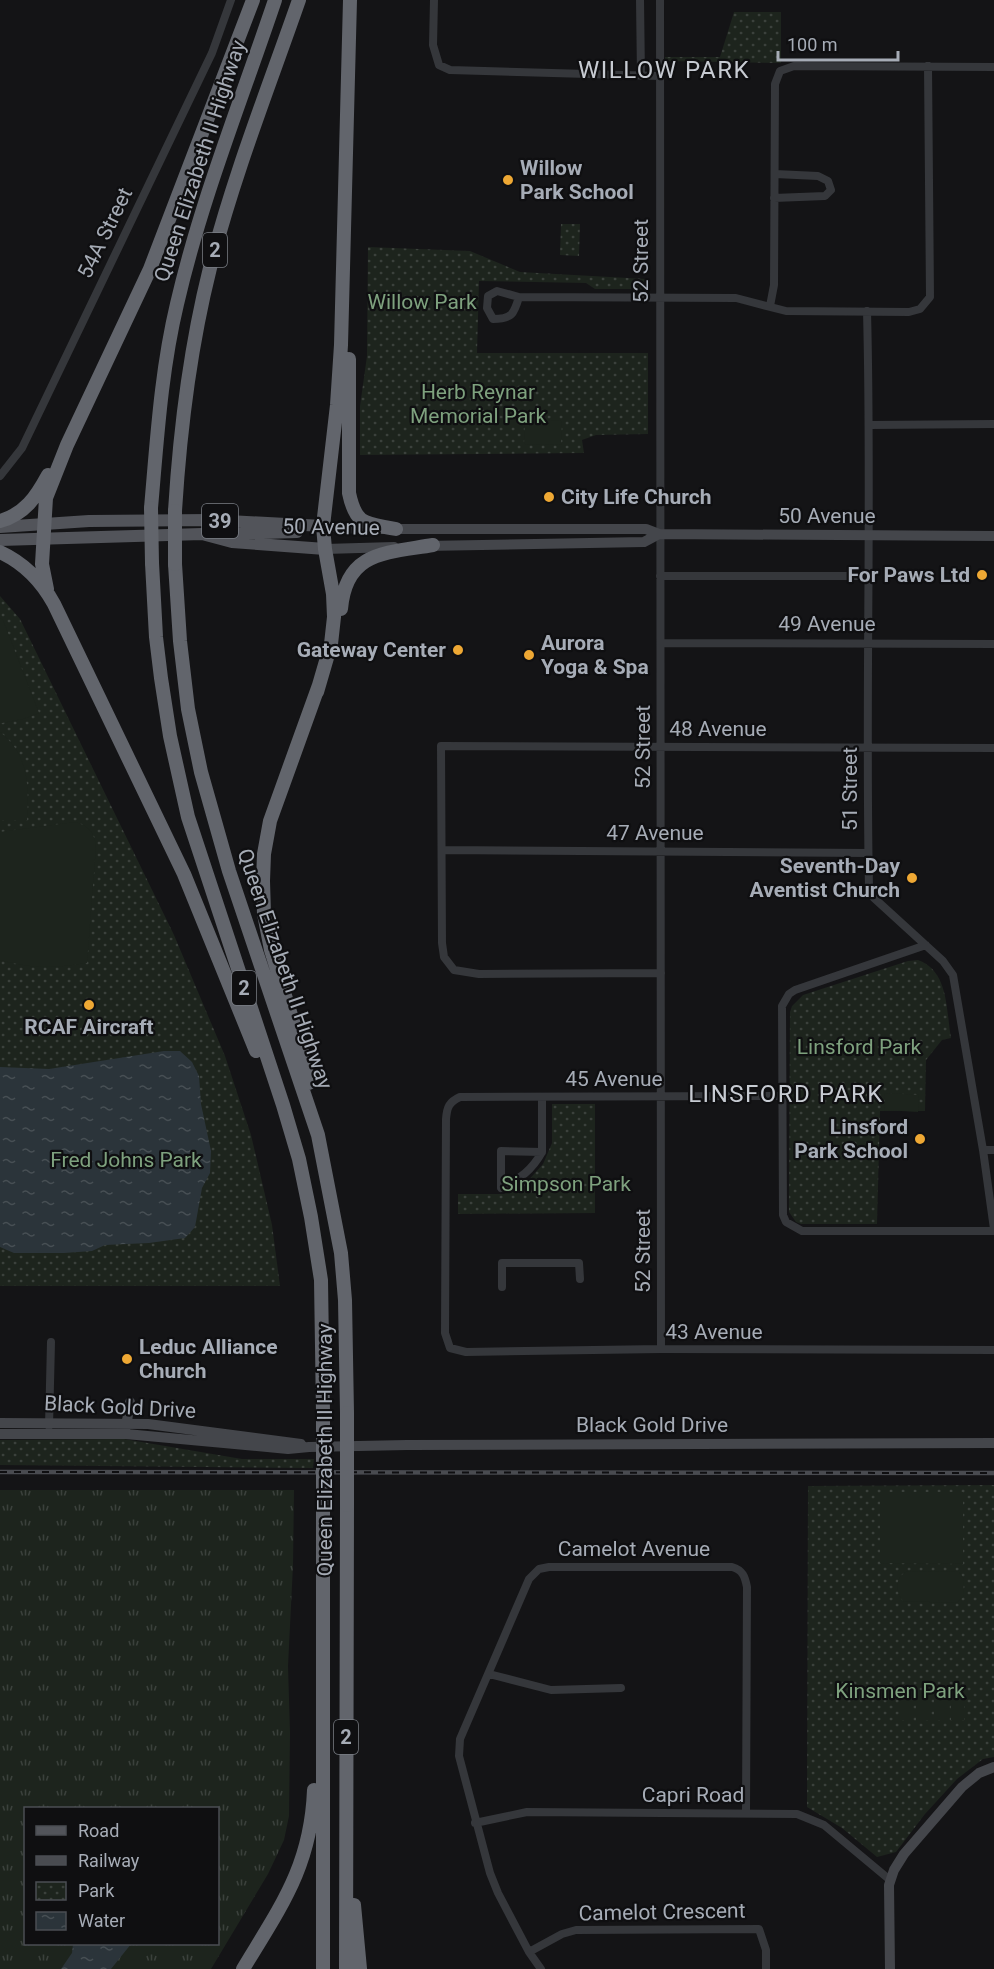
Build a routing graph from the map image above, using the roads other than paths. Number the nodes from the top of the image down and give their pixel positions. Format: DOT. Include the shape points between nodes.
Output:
graph roads {
  1 [pos="231,0"];
  2 [pos="253,0"];
  3 [pos="275,0"];
  4 [pos="299,0"];
  5 [pos="350,0"];
  6 [pos="434,0"];
  7 [pos="640,0"];
  8 [pos="660,0"];
  9 [pos="928,66"];
  10 [pos="994,67"];
  11 [pos="641,76"];
  12 [pos="659,76"];
  13 [pos="774,174"];
  14 [pos="345,183"];
  15 [pos="774,198"];
  16 [pos="519,297"];
  17 [pos="658,297"];
  18 [pos="771,306"];
  19 [pos="867,311"];
  20 [pos="994,424"];
  21 [pos="870,425"];
  22 [pos="67,445"];
  23 [pos="0,476"];
  24 [pos="118,521"];
  25 [pos="0,522"];
  26 [pos="44,524"];
  27 [pos="322,526"];
  28 [pos="0,527"];
  29 [pos="396,529"];
  30 [pos="463,529"];
  31 [pos="202,534"];
  32 [pos="659,534"];
  33 [pos="868,536"];
  34 [pos="994,536"];
  35 [pos="42,538"];
  36 [pos="0,540"];
  37 [pos="433,545"];
  38 [pos="463,546"];
  39 [pos="325,549"];
  40 [pos="0,552"];
  41 [pos="660,576"];
  42 [pos="868,576"];
  43 [pos="47,592"];
  44 [pos="868,642"];
  45 [pos="661,643"];
  46 [pos="994,644"];
  47 [pos="317,692"];
  48 [pos="661,747"];
  49 [pos="868,747"];
  50 [pos="994,748"];
  51 [pos="443,850"];
  52 [pos="661,851"];
  53 [pos="868,853"];
  54 [pos="926,945"];
  55 [pos="661,973"];
  56 [pos="781,1096"];
  57 [pos="662,1097"];
  58 [pos="542,1098"];
  59 [pos="318,1135"];
  60 [pos="983,1150"];
  61 [pos="994,1150"];
  62 [pos="542,1152"];
  63 [pos="299,1159"];
  64 [pos="994,1230"];
  65 [pos="580,1279"];
  66 [pos="502,1287"];
  67 [pos="446,1333"];
  68 [pos="51,1342"];
  69 [pos="661,1349"];
  70 [pos="994,1350"];
  71 [pos="130,1402"];
  72 [pos="0,1423"];
  73 [pos="48,1428"];
  74 [pos="126,1428"];
  75 [pos="0,1434"];
  76 [pos="994,1443"];
  77 [pos="489,1674"];
  78 [pos="621,1688"];
  79 [pos="322,1695"];
  80 [pos="994,1767"];
  81 [pos="746,1813"];
  82 [pos="476,1823"];
  83 [pos="346,1844"];
  84 [pos="890,1880"];
  85 [pos="529,1952"];
  86 [pos="243,1969"];
  87 [pos="323,1969"];
  88 [pos="346,1969"];
  89 [pos="360,1969"];
  90 [pos="541,1969"];
  91 [pos="766,1969"];
  92 [pos="890,1969"];
  1 -- 23 [label="street, 54A Street" via="212,53 22,447"];
  2 -- 22 [label="highway" via="150,269"];
  3 -- 63 [label="highway, Queen Elizabeth II Highway / 2, bridge" via="202,212 176,306 160,406 151,508 152,563 161,678 188,817"];
  4 -- 59 [label="highway, Queen Elizabeth II Highway / 2, bridge" via="210,268 183,413 175,564 188,709 201,772 229,871"];
  5 -- 14 [label="highway"];
  6 -- 11 [label="street" via="433,45 439,65 450,70"];
  7 -- 11 [label="street"];
  8 -- 12 [label="street, 52 Street"];
  9 -- 10 [label="street"];
  9 -- 13 [label="street" via="794,66 780,71 775,84"];
  9 -- 19 [label="street" via="930,297 920,309 909,312"];
  11 -- 12 [label="street"];
  12 -- 17 [label="street, 52 Street"];
  13 -- 15 [label="street"];
  13 -- 15 [label="street" via="818,176 828,181 831,190 825,196"];
  14 -- 27 [label="highway" via="341,355"];
  14 -- 29 [label="highway" via="349,257 349,494 362,522"];
  15 -- 18 [label="street"];
  16 -- 16 [label="street" via="497,291 488,296 487,308 494,319 506,319 514,312"];
  16 -- 17 [label="street"];
  17 -- 18 [label="street" via="736,298"];
  17 -- 32 [label="street, 52 Street"];
  18 -- 19 [label="street" via="786,311"];
  19 -- 21 [label="street, 51 Street"];
  20 -- 21 [label="street"];
  21 -- 33 [label="street, 51 Street"];
  22 -- 25 [label="highway" via="30,504"];
  22 -- 26 [label="highway" via="46,498"];
  24 -- 26 [label="main road, 50 Avenue / 39"];
  24 -- 27 [label="main road, 50 Avenue / 39" via="210,520"];
  24 -- 35 [label="main road" via="53,529"];
  26 -- 28 [label="main road, 50 Avenue / 39"];
  26 -- 35 [label="highway"];
  27 -- 29 [label="main road, 50 Avenue / 39"];
  27 -- 31 [label="main road" via="290,533"];
  27 -- 39 [label="highway"];
  29 -- 30 [label="main road, 50 Avenue"];
  30 -- 32 [label="main road, 50 Avenue" via="646,529"];
  30 -- 38 [label="main road"];
  31 -- 35 [label="main road, 50 Avenue / 39"];
  31 -- 39 [label="main road, 50 Avenue / 39" via="232,542"];
  32 -- 33 [label="main road, 50 Avenue"];
  32 -- 38 [label="main road, 50 Avenue" via="644,542"];
  32 -- 41 [label="street, 52 Street"];
  33 -- 34 [label="main road, 50 Avenue"];
  33 -- 42 [label="street, 51 Street"];
  35 -- 36 [label="main road, 50 Avenue / 39"];
  35 -- 43 [label="highway"];
  37 -- 38 [label="main road, 50 Avenue"];
  37 -- 39 [label="main road, 50 Avenue / 39"];
  37 -- 47 [label="highway" via="373,556 353,571 343,592 336,639"];
  39 -- 47 [label="highway" via="334,617 331,644"];
  40 -- 43 [label="highway" via="19,562"];
  41 -- 42 [label="street"];
  41 -- 45 [label="street, 52 Street"];
  42 -- 44 [label="street, 51 Street"];
  43 -- 63 [label="highway" via="184,874"];
  44 -- 45 [label="street, 49 Avenue"];
  44 -- 46 [label="street, 49 Avenue"];
  44 -- 49 [label="street, 51 Street"];
  45 -- 48 [label="street, 52 Street"];
  47 -- 59 [label="highway" via="270,821 263,881 271,950 303,1054"];
  48 -- 49 [label="street, 48 Avenue"];
  48 -- 51 [label="street, 48 Avenue" via="441,746"];
  48 -- 52 [label="street, 52 Street"];
  49 -- 50 [label="street, 48 Avenue"];
  49 -- 53 [label="street, 51 Street"];
  51 -- 52 [label="street, 47 Avenue"];
  51 -- 55 [label="street" via="442,943 444,957 454,970 479,974"];
  52 -- 53 [label="street, 47 Avenue"];
  52 -- 55 [label="street, 52 Street"];
  53 -- 54 [label="street, 51 Street" via="870,893"];
  54 -- 56 [label="street" via="789,994 782,1006"];
  54 -- 60 [label="street, 51 Street" via="949,968 955,982"];
  55 -- 57 [label="street, 52 Street"];
  56 -- 57 [label="street, 45 Avenue"];
  56 -- 64 [label="street" via="782,1204 786,1222 793,1227 802,1231"];
  57 -- 58 [label="street, 45 Avenue"];
  57 -- 69 [label="street, 52 Street"];
  58 -- 62 [label="street"];
  58 -- 67 [label="street, 45 Avenue" via="460,1097 449,1103"];
  59 -- 83 [label="highway, Queen Elizabeth II Highway / 2, bridge" via="341,1253 345,1300"];
  60 -- 61 [label="street"];
  60 -- 64 [label="street, 51 Street"];
  62 -- 62 [label="street" via="526,1174 501,1188 501,1152"];
  63 -- 79 [label="highway, Queen Elizabeth II Highway / 2, bridge" via="321,1280"];
  65 -- 66 [label="street" via="579,1263 502,1263"];
  67 -- 69 [label="street, 43 Avenue" via="450,1348 466,1352"];
  68 -- 73 [label="street"];
  69 -- 70 [label="street, 43 Avenue"];
  71 -- 74 [label="main road"];
  72 -- 73 [label="main road, Black Gold Drive"];
  73 -- 74 [label="main road, Black Gold Drive"];
  73 -- 75 [label="main road, Black Gold Drive"];
  74 -- 76 [label="main road, Black Gold Drive" via="288,1449 407,1444"];
  77 -- 78 [label="street" via="551,1690"];
  77 -- 81 [label="street, Camelot Avenue" via="529,1579 539,1569 738,1569 744,1574 747,1587"];
  77 -- 82 [label="street, Camelot Avenue" via="459,1748"];
  79 -- 86 [label="highway" via="306,1849 287,1896"];
  79 -- 87 [label="highway, Queen Elizabeth II Highway / 2"];
  80 -- 84 [label="main road" via="970,1779 952,1798 904,1854"];
  81 -- 82 [label="street, Capri Road" via="527,1812"];
  81 -- 84 [label="street, Capri Road" via="797,1814 816,1821"];
  82 -- 85 [label="street, Camelot Avenue" via="498,1893"];
  83 -- 88 [label="highway, Queen Elizabeth II Highway / 2"];
  83 -- 89 [label="highway"];
  84 -- 92 [label="main road"];
  85 -- 90 [label="street, Camelot Avenue"];
  85 -- 91 [label="street, Camelot Crescent" via="576,1930 759,1929 766,1950"];
}
